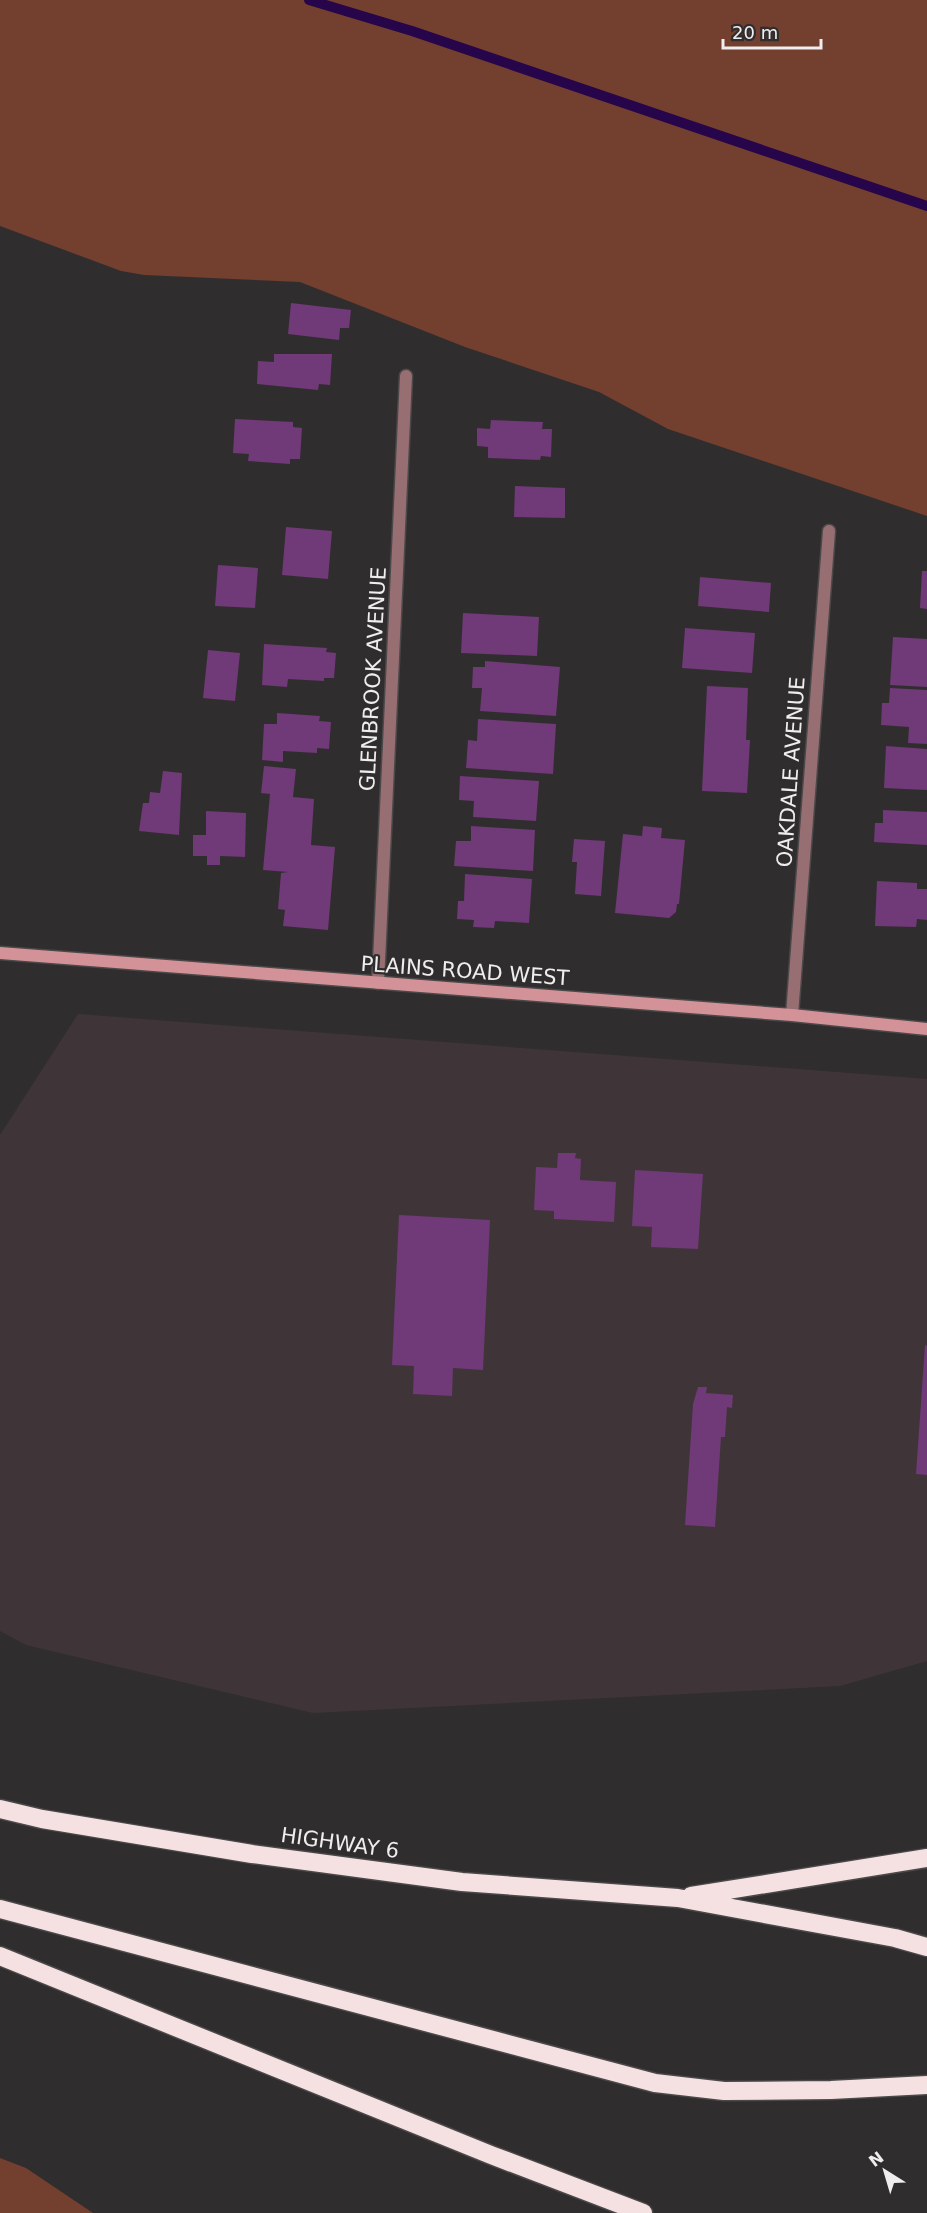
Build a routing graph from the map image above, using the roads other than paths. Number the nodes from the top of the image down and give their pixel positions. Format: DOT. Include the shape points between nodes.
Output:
graph roads {
  1 [pos="406,376"];
  2 [pos="829,531"];
  3 [pos="0,953"];
  4 [pos="378,983"];
  5 [pos="792,1015"];
  6 [pos="927,1029"];
  7 [pos="0,1809"];
  8 [pos="927,1858"];
  9 [pos="678,1898"];
  10 [pos="0,1909"];
  11 [pos="927,1947"];
  12 [pos="0,1956"];
  13 [pos="927,2085"];
  14 [pos="643,2213"];
  1 -- 4 [label="street, GLENBROOK AVENUE"];
  2 -- 5 [label="street, OAKDALE AVENUE"];
  3 -- 4 [label="main road, PLAINS ROAD WEST"];
  4 -- 5 [label="main road, PLAINS ROAD WEST"];
  5 -- 6 [label="main road, PLAINS ROAD WEST"];
  7 -- 9 [label="highway, HIGHWAY 6" via="240,1852 427,1877"];
  8 -- 9 [label="highway"];
  9 -- 11 [label="highway"];
  10 -- 13 [label="highway" via="655,2084 724,2091"];
  12 -- 14 [label="highway"];
}
